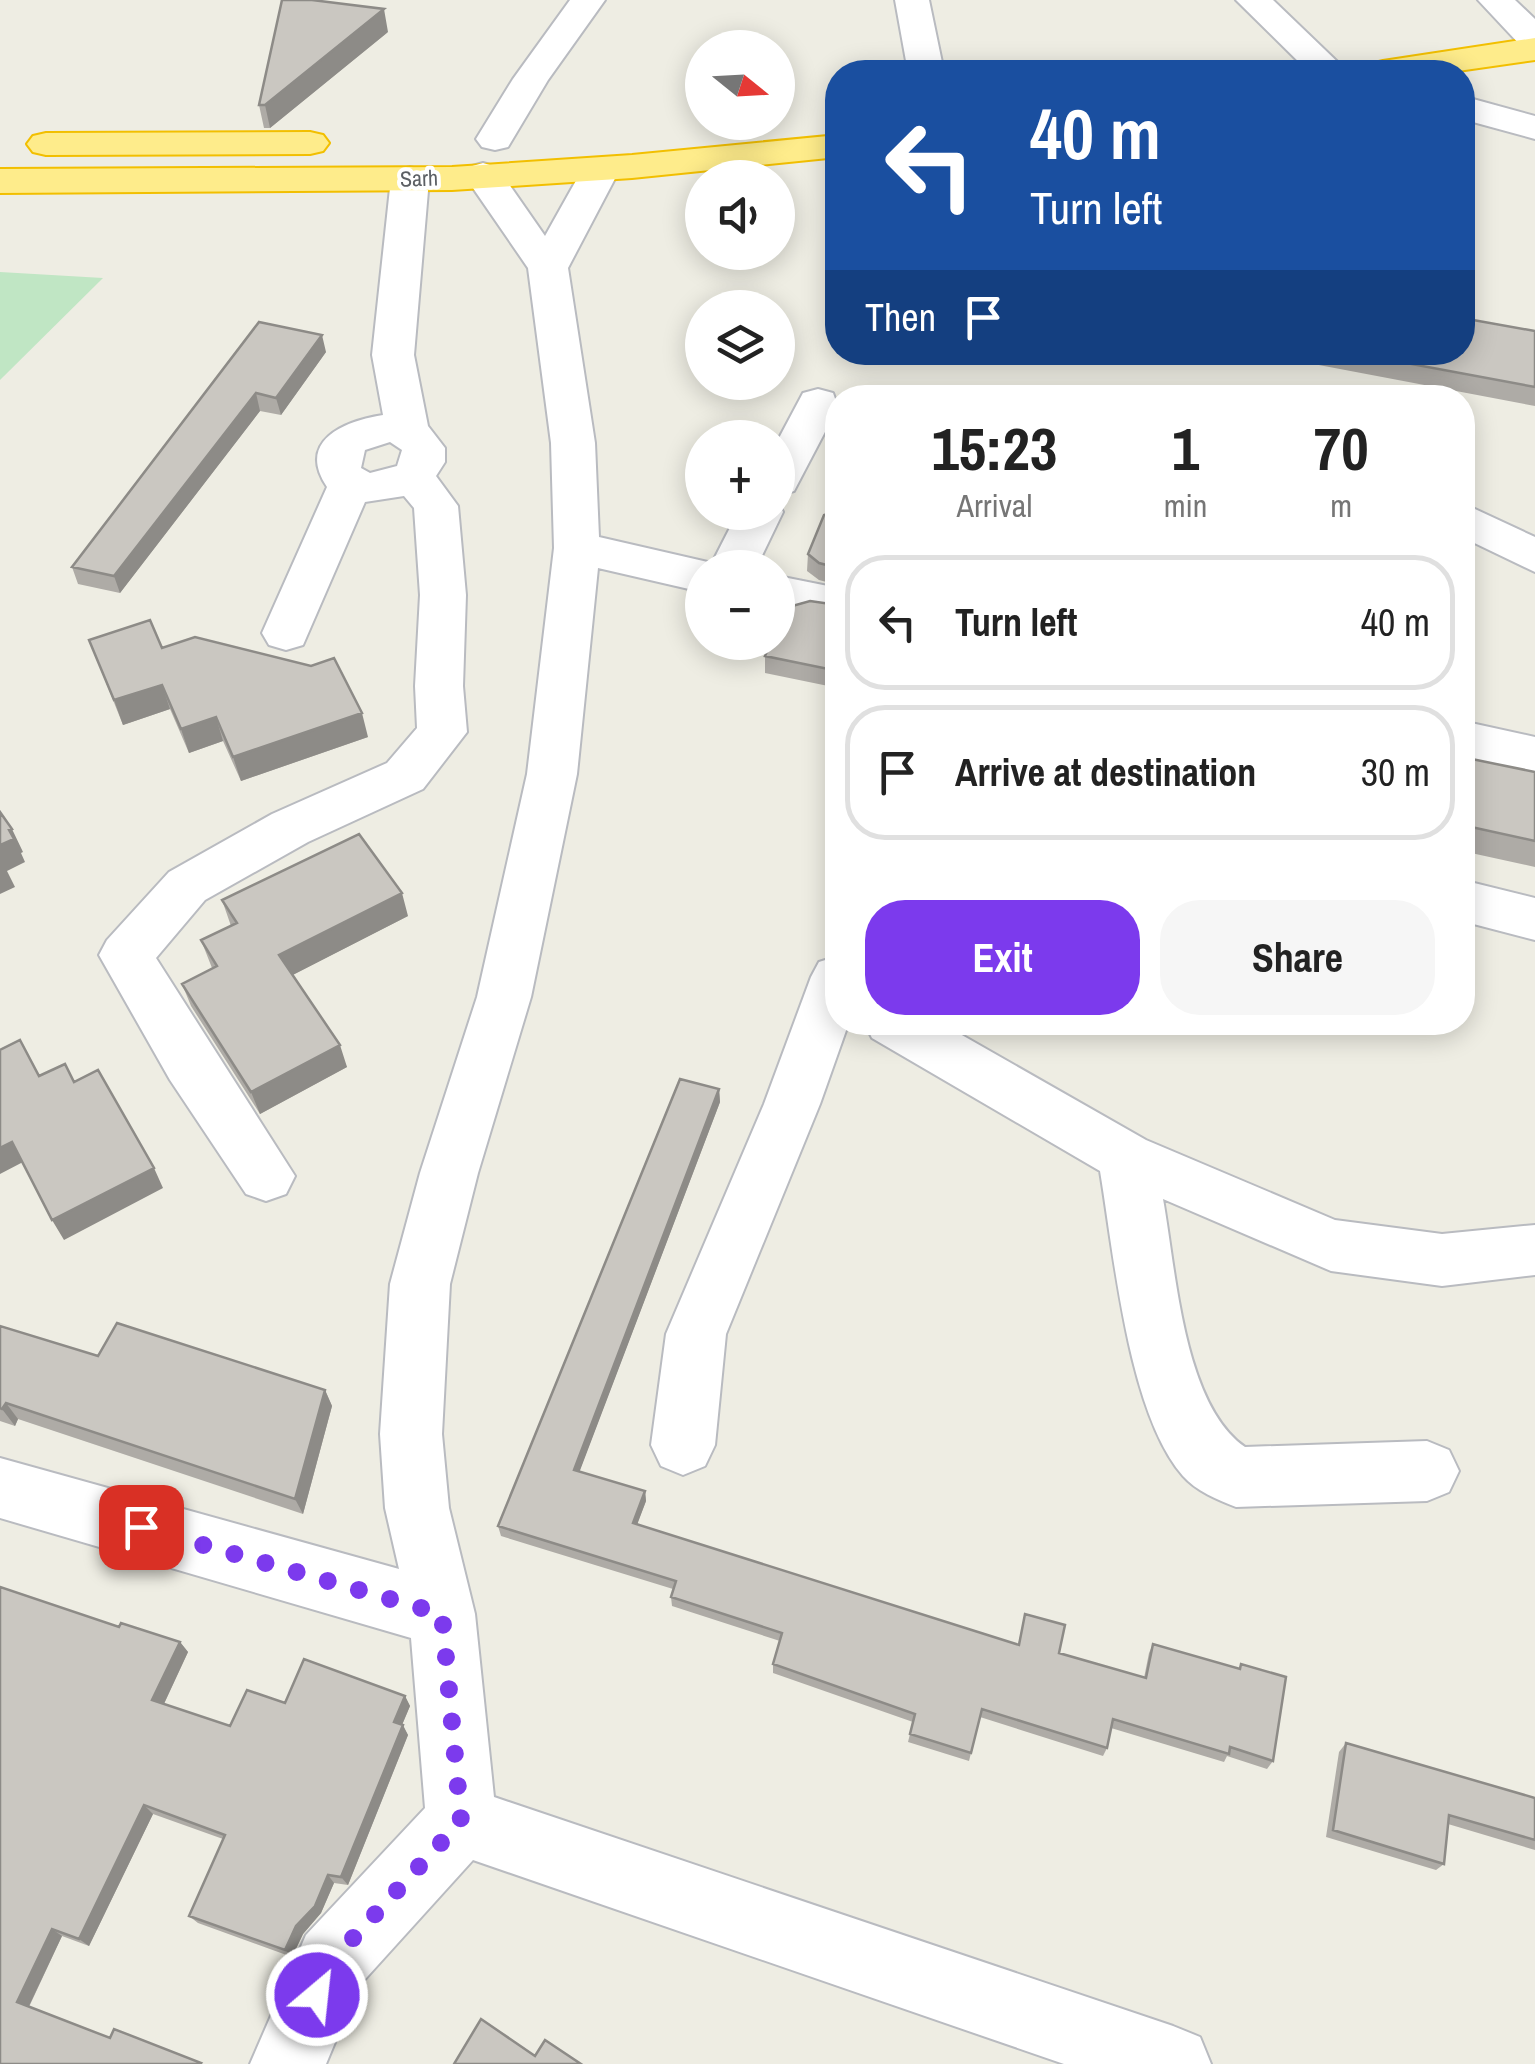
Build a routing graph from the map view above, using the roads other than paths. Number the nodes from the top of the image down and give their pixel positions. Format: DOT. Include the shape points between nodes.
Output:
graph roads {
  1 [pos="588,0"];
  2 [pos="624,0"];
  3 [pos="912,0"];
  4 [pos="1253,0"];
  5 [pos="1495,0"];
  6 [pos="1535,39"];
  7 [pos="1535,48"];
  8 [pos="924,60"];
  9 [pos="1317,60"];
  10 [pos="1460,60"];
  11 [pos="1535,63"];
  12 [pos="1475,73"];
  13 [pos="567,88"];
  14 [pos="1475,111"];
  15 [pos="1535,128"];
  16 [pos="825,133"];
  17 [pos="457,140"];
  18 [pos="342,142"];
  19 [pos="18,144"];
  20 [pos="825,147"];
  21 [pos="489,157"];
  22 [pos="601,169"];
  23 [pos="410,179"];
  24 [pos="0,182"];
  25 [pos="548,268"];
  26 [pos="393,354"];
  27 [pos="818,403"];
  28 [pos="795,448"];
  29 [pos="411,455"];
  30 [pos="348,462"];
  31 [pos="1475,525"];
  32 [pos="578,548"];
  33 [pos="1535,556"];
  34 [pos="685,572"];
  35 [pos="795,595"];
  36 [pos="825,601"];
  37 [pos="286,633"];
  38 [pos="1475,742"];
  39 [pos="1535,754"];
  40 [pos="1475,903"];
  41 [pos="1535,919"];
  42 [pos="825,1016"];
  43 [pos="914,1035"];
  44 [pos="1126,1157"];
  45 [pos="266,1176"];
  46 [pos="1532,1250"];
  47 [pos="683,1444"];
  48 [pos="1428,1471"];
  49 [pos="0,1488"];
  50 [pos="442,1614"];
  51 [pos="461,1821"];
  52 [pos="288,2064"];
  53 [pos="1173,2064"];
  1 -- 21 [label="street" via="530,79"];
  2 -- 13 [label="street"];
  3 -- 8 [label="street"];
  4 -- 9 [label="street"];
  5 -- 6 [label="street"];
  7 -- 10 [label="highway"];
  11 -- 12 [label="highway"];
  14 -- 15 [label="street"];
  16 -- 21 [label="highway, Sarh"];
  17 -- 21 [label="highway, Sarh"];
  18 -- 19 [label="highway"];
  20 -- 22 [label="highway, Sarh"];
  21 -- 22 [label="highway, Sarh"];
  21 -- 23 [label="highway, Sarh"];
  21 -- 25 [label="street"];
  22 -- 25 [label="street"];
  23 -- 24 [label="highway, Sarh"];
  23 -- 26 [label="street"];
  25 -- 32 [label="street" via="573,443"];
  26 -- 29 [label="street"];
  26 -- 30 [label="street" via="348,422"];
  27 -- 28 [label="street"];
  29 -- 30 [label="street" via="385,487"];
  29 -- 30 [label="street" via="375,429"];
  29 -- 45 [label="street" via="436,506 442,732 405,776 290,828 186,886 126,955"];
  30 -- 37 [label="street"];
  31 -- 33 [label="street"];
  32 -- 34 [label="street"];
  32 -- 50 [label="street" via="552,774 504,998 420,1284 411,1434 418,1508"];
  35 -- 36 [label="street"];
  38 -- 39 [label="street"];
  40 -- 41 [label="street"];
  42 -- 47 [label="street" via="696,1334"];
  43 -- 44 [label="street"];
  44 -- 46 [label="street" via="1332,1245 1442,1260"];
  44 -- 48 [label="street" via="1163,1363 1206,1456 1236,1477"];
  49 -- 50 [label="street"];
  50 -- 51 [label="street"];
  51 -- 52 [label="street" via="332,1961"];
  51 -- 53 [label="street"];
}
